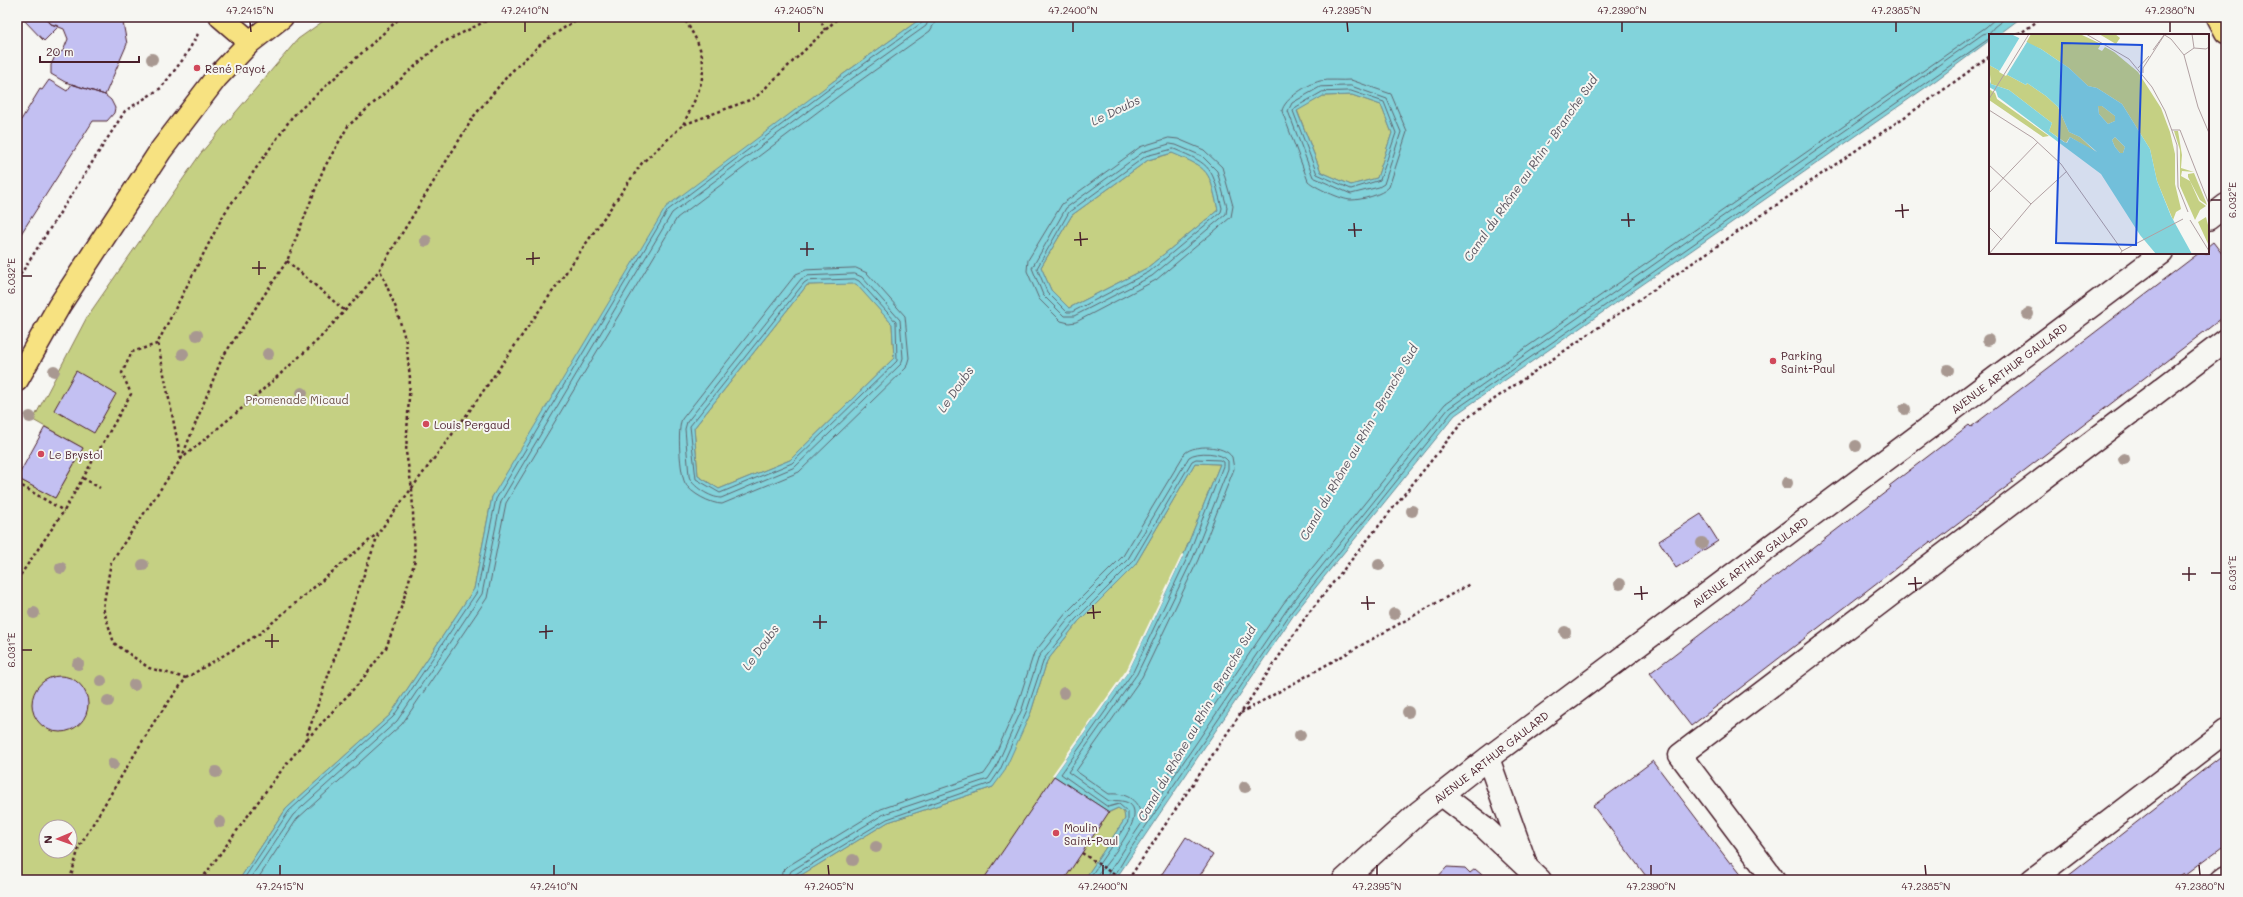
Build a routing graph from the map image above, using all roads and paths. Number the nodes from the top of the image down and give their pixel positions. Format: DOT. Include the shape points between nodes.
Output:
graph roads {
  1 [pos="221,17"];
  2 [pos="282,17"];
  3 [pos="401,17"];
  4 [pos="494,17"];
  5 [pos="580,17"];
  6 [pos="681,17"];
  7 [pos="819,17"];
  8 [pos="839,17"];
  9 [pos="2043,17"];
  10 [pos="2218,17"];
  11 [pos="825,30"];
  12 [pos="199,32"];
  13 [pos="2226,32"];
  14 [pos="2019,34"];
  15 [pos="250,42"];
  16 [pos="1989,57"];
  17 [pos="683,125"];
  18 [pos="2226,205"];
  19 [pos="2209,218"];
  20 [pos="2161,254"];
  21 [pos="287,261"];
  22 [pos="380,270"];
  23 [pos="17,280"];
  24 [pos="345,311"];
  25 [pos="2226,340"];
  26 [pos="158,344"];
  27 [pos="17,380"];
  28 [pos="181,459"];
  29 [pos="83,478"];
  30 [pos="17,483"];
  31 [pos="100,488"];
  32 [pos="412,489"];
  33 [pos="64,511"];
  34 [pos="379,532"];
  35 [pos="17,580"];
  36 [pos="1470,584"];
  37 [pos="186,678"];
  38 [pos="1240,713"];
  39 [pos="2226,731"];
  40 [pos="305,741"];
  41 [pos="1488,758"];
  42 [pos="1442,795"];
  43 [pos="1082,853"];
  44 [pos="1533,873"];
  45 [pos="2226,877"];
  46 [pos="70,880"];
  47 [pos="201,880"];
  48 [pos="1122,880"];
  49 [pos="1128,880"];
  50 [pos="1344,880"];
  51 [pos="1774,880"];
  52 [pos="2032,880"];
  53 [pos="2222,880"];
  1 -- 15 [label="main road"];
  2 -- 15 [label="main road"];
  3 -- 26 [label="path" via="292,117 224,214"];
  4 -- 21 [label="path" via="440,44 348,126 322,170"];
  5 -- 22 [label="path" via="542,43 510,73 474,116"];
  6 -- 17 [label="path" via="696,38 703,56 702,85"];
  7 -- 11 [label="path"];
  8 -- 11 [label="path"];
  9 -- 14 [label="path"];
  10 -- 13 [label="main road"];
  11 -- 17 [label="path" via="756,98"];
  12 -- 23 [label="path" via="184,58 161,88 125,111"];
  15 -- 27 [label="main road" via="216,78 161,150 58,306"];
  16 -- 38 [label="path" via="1464,420 1307,615"];
  17 -- 32 [label="path" via="642,163"];
  18 -- 19 [label="street"];
  20 -- 41 [label="street, AVENUE ARTHUR GAULARD"];
  21 -- 24 [label="path"];
  21 -- 28 [label="path" via="222,358"];
  22 -- 24 [label="path"];
  22 -- 32 [label="path" via="396,308 406,342 410,378 406,452"];
  24 -- 28 [label="path" via="318,340"];
  25 -- 51 [label="street" via="1680,755"];
  26 -- 28 [label="path"];
  26 -- 29 [label="path" via="132,352 122,373 131,394"];
  28 -- 37 [label="path" via="111,562 102,608 114,643 148,668"];
  29 -- 31 [label="path"];
  29 -- 33 [label="path"];
  30 -- 33 [label="path"];
  32 -- 34 [label="path"];
  32 -- 40 [label="path" via="415,560 386,648 361,681"];
  33 -- 35 [label="path"];
  34 -- 37 [label="path" via="259,634"];
  34 -- 40 [label="path"];
  36 -- 38 [label="path"];
  37 -- 46 [label="path" via="154,722 79,847"];
  38 -- 49 [label="path"];
  39 -- 52 [label="street"];
  40 -- 47 [label="path"];
  41 -- 42 [label="street, AVENUE ARTHUR GAULARD"];
  41 -- 44 [label="street"];
  42 -- 44 [label="street" via="1484,827"];
  42 -- 50 [label="street, AVENUE ARTHUR GAULARD" via="1419,812"];
  43 -- 48 [label="path"];
  45 -- 53 [label="street"];
}
